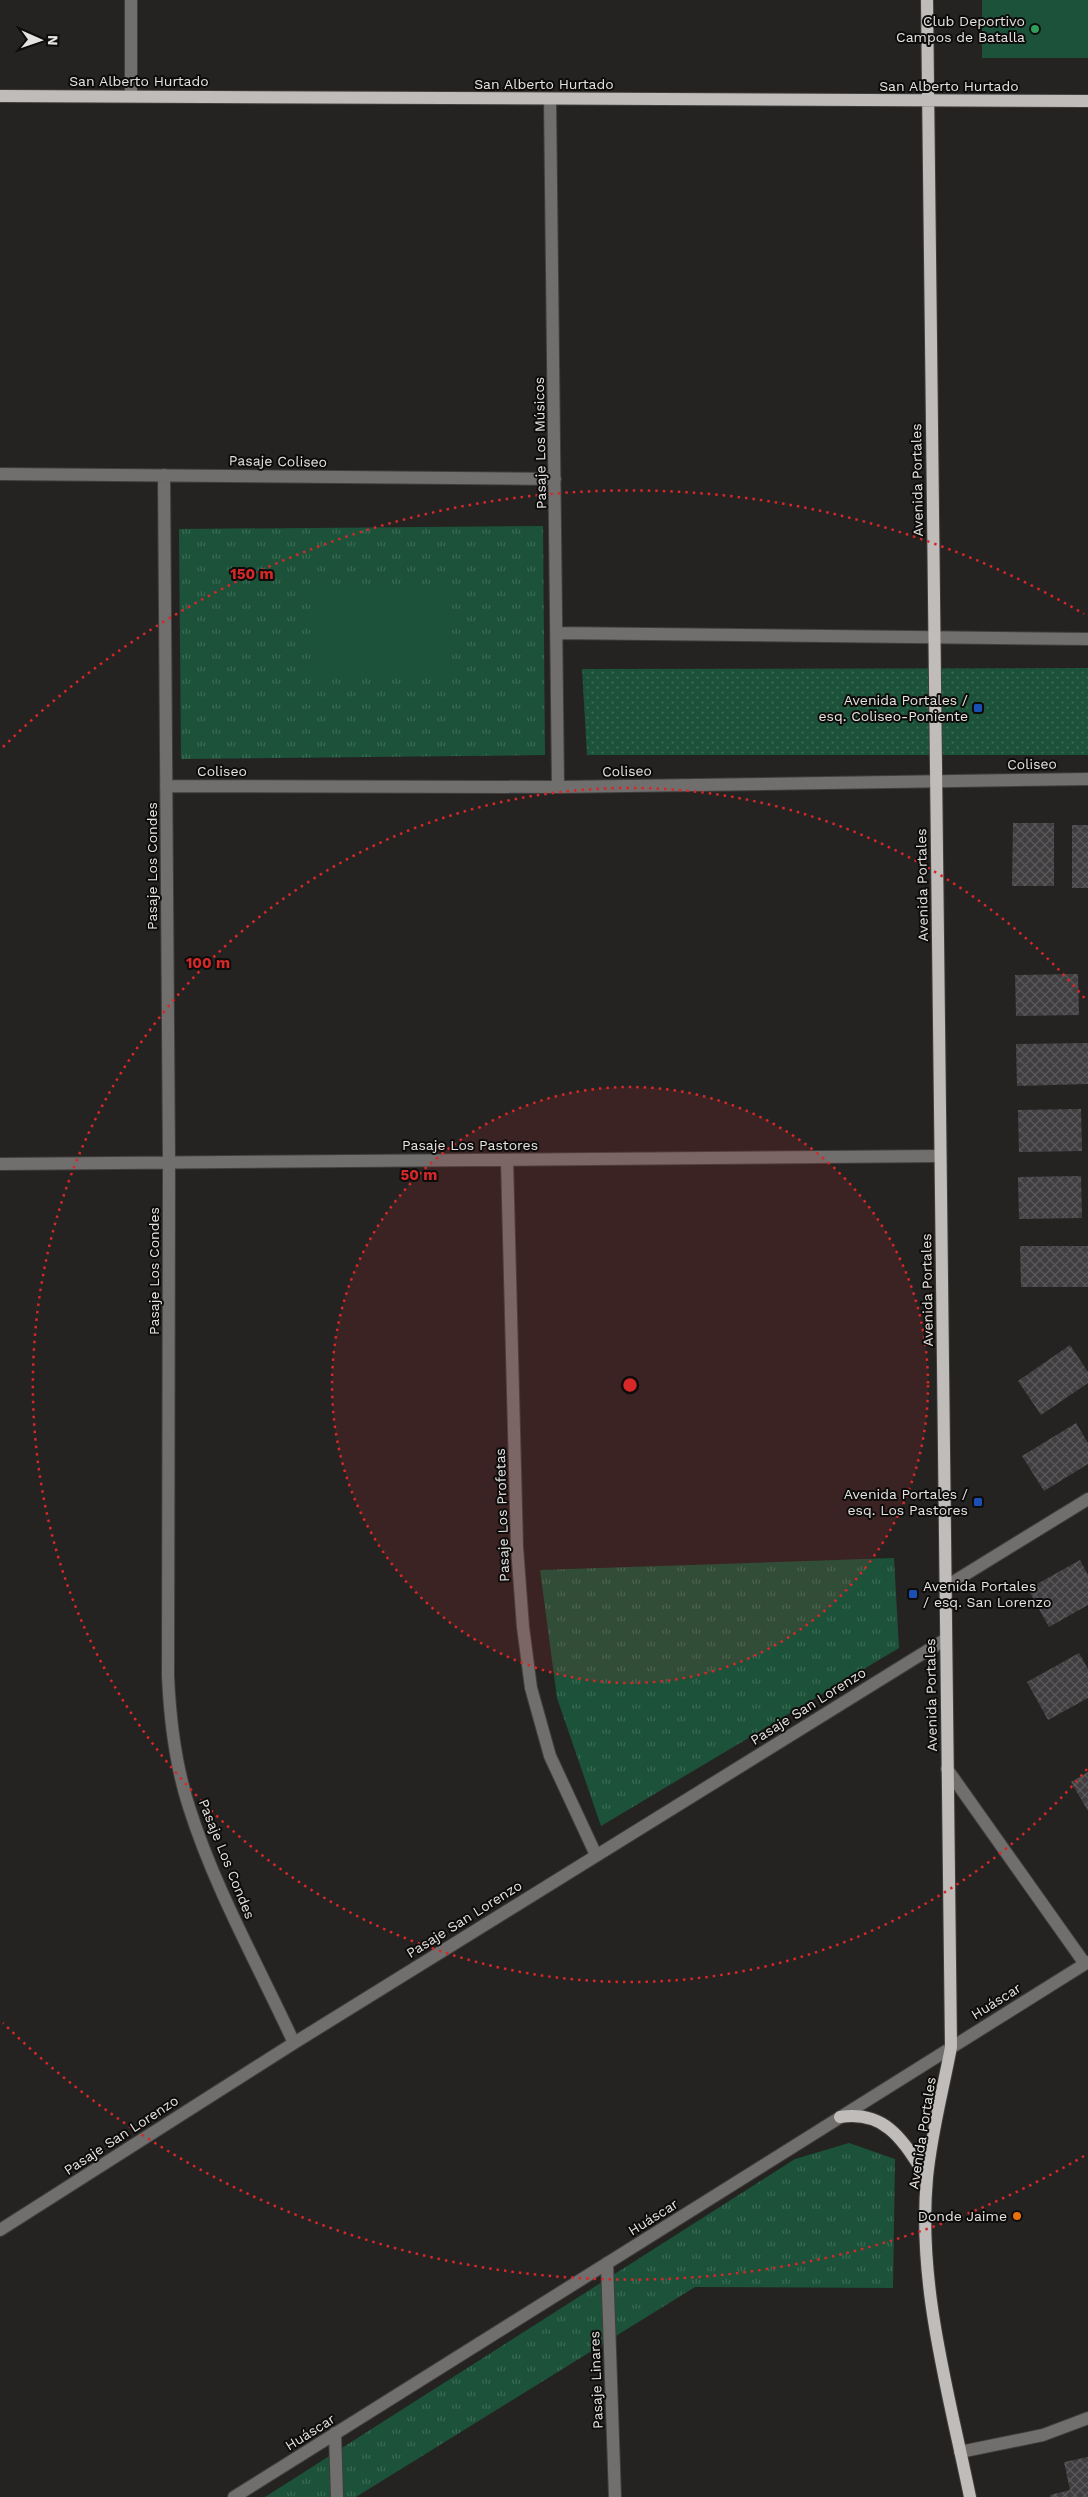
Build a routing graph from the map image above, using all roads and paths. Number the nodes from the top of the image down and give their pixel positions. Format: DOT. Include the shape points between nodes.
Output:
graph roads {
  1 [pos="131,0"];
  2 [pos="927,0"];
  3 [pos="0,96"];
  4 [pos="131,96"];
  5 [pos="550,99"];
  6 [pos="928,101"];
  7 [pos="1088,101"];
  8 [pos="0,474"];
  9 [pos="164,475"];
  10 [pos="555,479"];
  11 [pos="557,633"];
  12 [pos="934,638"];
  13 [pos="1088,639"];
  14 [pos="1088,779"];
  15 [pos="936,781"];
  16 [pos="166,786"];
  17 [pos="558,787"];
  18 [pos="940,1156"];
  19 [pos="507,1160"];
  20 [pos="169,1163"];
  21 [pos="0,1164"];
  22 [pos="1088,1499"];
  23 [pos="945,1587"];
  24 [pos="946,1639"];
  25 [pos="947,1769"];
  26 [pos="596,1855"];
  27 [pos="1086,1963"];
  28 [pos="294,2043"];
  29 [pos="951,2047"];
  30 [pos="840,2117"];
  31 [pos="927,2178"];
  32 [pos="0,2230"];
  33 [pos="607,2263"];
  34 [pos="1088,2418"];
  35 [pos="335,2433"];
  36 [pos="960,2452"];
  37 [pos="234,2497"];
  38 [pos="337,2497"];
  39 [pos="615,2497"];
  40 [pos="970,2497"];
  1 -- 4 [label="street"];
  2 -- 6 [label="main road, Avenida Portales"];
  3 -- 4 [label="main road, San Alberto Hurtado"];
  4 -- 5 [label="main road, San Alberto Hurtado"];
  5 -- 6 [label="main road, San Alberto Hurtado"];
  5 -- 10 [label="street, Pasaje Los Músicos"];
  6 -- 7 [label="main road, San Alberto Hurtado"];
  6 -- 12 [label="main road, Avenida Portales"];
  8 -- 9 [label="street, Pasaje Coliseo"];
  9 -- 10 [label="street, Pasaje Coliseo"];
  9 -- 16 [label="street, Pasaje Los Condes"];
  10 -- 11 [label="street, Pasaje Los Músicos"];
  11 -- 12 [label="street"];
  11 -- 17 [label="street, Pasaje Los Músicos"];
  12 -- 13 [label="street"];
  12 -- 15 [label="main road, Avenida Portales"];
  14 -- 15 [label="street, Coliseo"];
  15 -- 17 [label="street, Coliseo"];
  15 -- 18 [label="main road, Avenida Portales"];
  16 -- 17 [label="street, Coliseo"];
  16 -- 20 [label="street, Pasaje Los Condes"];
  18 -- 19 [label="street, Pasaje Los Pastores"];
  18 -- 23 [label="main road, Avenida Portales"];
  19 -- 20 [label="street, Pasaje Los Pastores"];
  19 -- 26 [label="street, Pasaje Los Profetas" via="516,1508 523,1627 531,1688 550,1756"];
  20 -- 21 [label="street, Pasaje Los Pastores"];
  20 -- 28 [label="street, Pasaje Los Condes" via="168,1676 171,1729 188,1806 200,1839"];
  22 -- 23 [label="street"];
  23 -- 24 [label="main road, Avenida Portales"];
  24 -- 25 [label="main road, Avenida Portales"];
  24 -- 26 [label="street, Pasaje San Lorenzo"];
  25 -- 27 [label="street, Avenida Portales"];
  25 -- 29 [label="main road, Avenida Portales"];
  26 -- 28 [label="street, Pasaje San Lorenzo"];
  27 -- 29 [label="street, Huáscar"];
  28 -- 32 [label="street, Pasaje San Lorenzo"];
  29 -- 30 [label="street, Huáscar"];
  29 -- 31 [label="main road, Avenida Portales"];
  30 -- 31 [label="main road" via="852,2115 877,2120 904,2143"];
  30 -- 33 [label="street, Huáscar"];
  31 -- 36 [label="main road, Avenida Portales" via="931,2311"];
  33 -- 35 [label="street, Huáscar"];
  33 -- 39 [label="street, Pasaje Linares"];
  34 -- 36 [label="street" via="1043,2435"];
  35 -- 37 [label="street, Huáscar"];
  35 -- 38 [label="street"];
  36 -- 40 [label="main road, Avenida Portales"];
}
